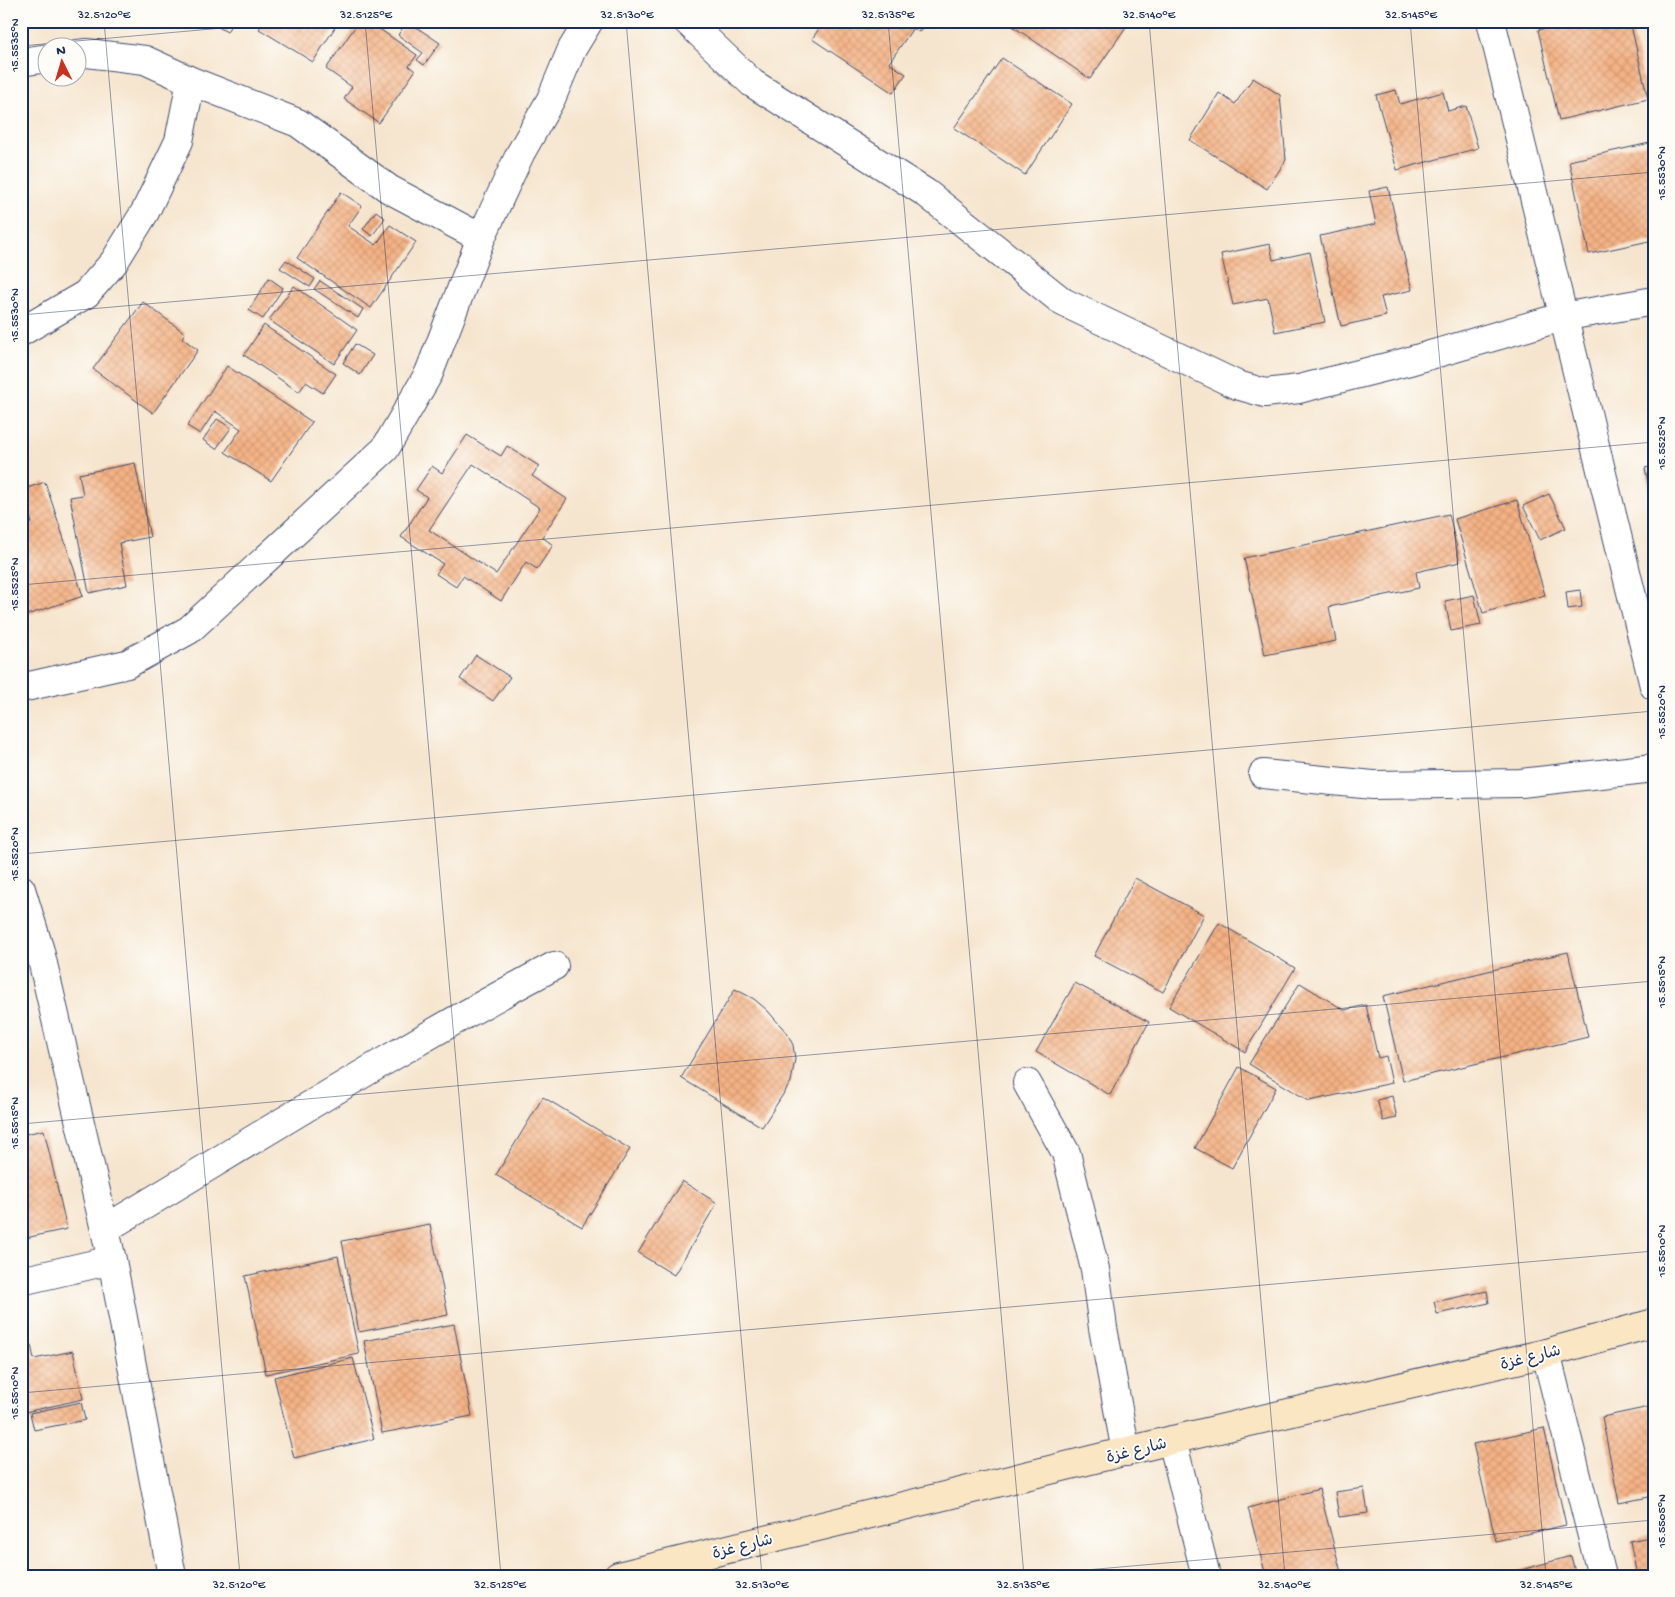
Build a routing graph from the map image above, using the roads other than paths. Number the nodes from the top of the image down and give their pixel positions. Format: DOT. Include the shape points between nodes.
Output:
graph roads {
  1 [pos="589,21"];
  2 [pos="687,21"];
  3 [pos="1490,21"];
  4 [pos="88,53"];
  5 [pos="38,59"];
  6 [pos="21,62"];
  7 [pos="191,81"];
  8 [pos="481,238"];
  9 [pos="1654,301"];
  10 [pos="1562,317"];
  11 [pos="21,332"];
  12 [pos="1644,604"];
  13 [pos="1654,686"];
  14 [pos="21,688"];
  15 [pos="1654,768"];
  16 [pos="1263,774"];
  17 [pos="21,889"];
  18 [pos="30,953"];
  19 [pos="554,966"];
  20 [pos="1027,1083"];
  21 [pos="105,1229"];
  22 [pos="112,1260"];
  23 [pos="21,1281"];
  24 [pos="1654,1323"];
  25 [pos="1546,1353"];
  26 [pos="1172,1440"];
  27 [pos="1126,1452"];
  28 [pos="172,1576"];
  29 [pos="618,1576"];
  30 [pos="1206,1576"];
  31 [pos="1602,1576"];
  1 -- 8 [label="street" via="572,49 551,99 520,154"];
  2 -- 10 [label="street" via="752,83 926,193 1063,302 1237,385 1265,393 1299,389"];
  3 -- 10 [label="street"];
  4 -- 7 [label="street" via="145,60"];
  5 -- 6 [label="street"];
  7 -- 8 [label="street" via="298,123 388,189"];
  7 -- 11 [label="street" via="179,141 146,212 114,262 86,294"];
  8 -- 14 [label="street" via="429,373 385,449 189,630 127,664"];
  9 -- 10 [label="street"];
  10 -- 12 [label="street"];
  12 -- 13 [label="street"];
  15 -- 16 [label="street" via="1521,784 1373,785"];
  17 -- 18 [label="street"];
  18 -- 21 [label="street"];
  19 -- 21 [label="street" via="412,1045"];
  20 -- 27 [label="street" via="1066,1153 1095,1269"];
  21 -- 22 [label="street"];
  22 -- 23 [label="street"];
  22 -- 28 [label="street"];
  24 -- 25 [label="main road, شارع غزة"];
  25 -- 26 [label="main road, شارع غزة"];
  25 -- 31 [label="street"];
  26 -- 27 [label="main road, شارع غزة"];
  26 -- 30 [label="street"];
  27 -- 29 [label="main road, شارع غزة"];
}
